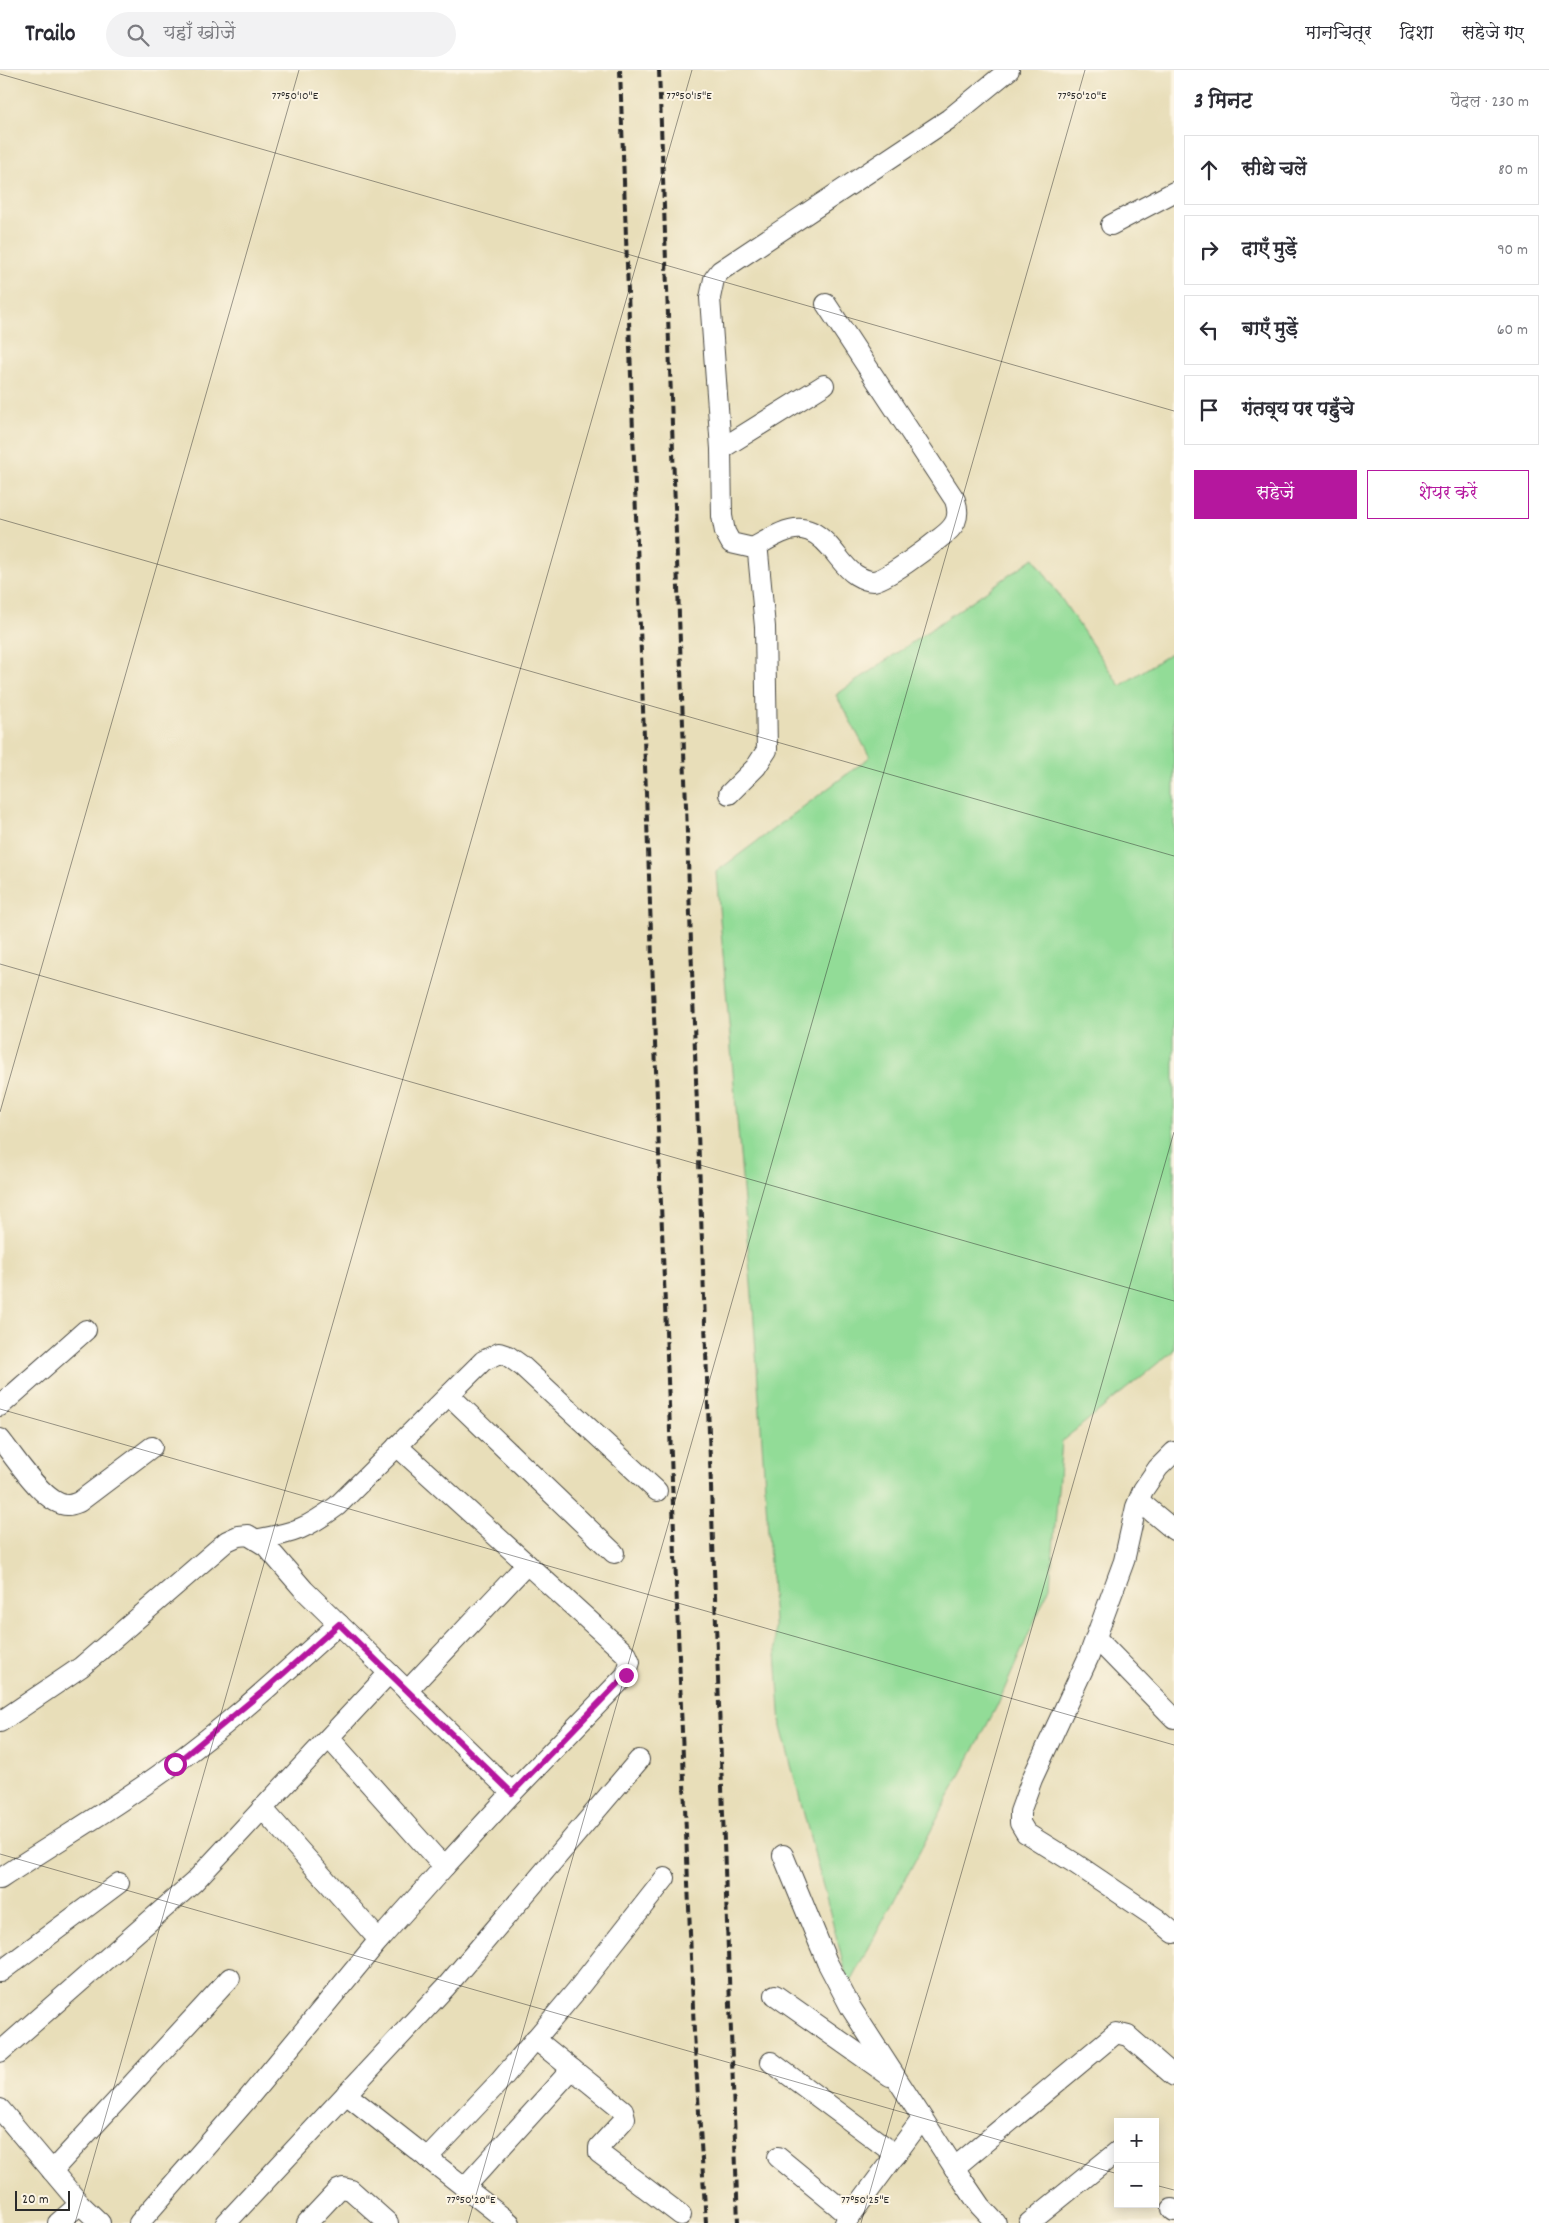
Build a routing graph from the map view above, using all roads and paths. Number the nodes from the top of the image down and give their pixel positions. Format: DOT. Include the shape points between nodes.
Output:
graph roads {
  1 [pos="1009,70"];
  2 [pos="1174,192"];
  3 [pos="1111,225"];
  4 [pos="826,304"];
  5 [pos="824,385"];
  6 [pos="721,449"];
  7 [pos="753,548"];
  8 [pos="729,794"];
  9 [pos="86,1330"];
  10 [pos="448,1396"];
  11 [pos="0,1406"];
  12 [pos="0,1439"];
  13 [pos="398,1446"];
  14 [pos="152,1448"];
  15 [pos="1174,1452"];
  16 [pos="657,1491"];
  17 [pos="1139,1501"];
  18 [pos="1174,1530"];
  19 [pos="259,1539"];
  20 [pos="614,1553"];
  21 [pos="527,1564"];
  22 [pos="339,1624"];
  23 [pos="1096,1638"];
  24 [pos="389,1673"];
  25 [pos="407,1691"];
  26 [pos="1174,1718"];
  27 [pos="0,1722"];
  28 [pos="329,1738"];
  29 [pos="639,1760"];
  30 [pos="512,1793"];
  31 [pos="262,1808"];
  32 [pos="783,1855"];
  33 [pos="445,1866"];
  34 [pos="665,1878"];
  35 [pos="0,1879"];
  36 [pos="119,1883"];
  37 [pos="1174,1933"];
  38 [pos="379,1940"];
  39 [pos="0,1972"];
  40 [pos="230,1978"];
  41 [pos="775,1995"];
  42 [pos="535,2039"];
  43 [pos="0,2052"];
  44 [pos="771,2062"];
  45 [pos="572,2069"];
  46 [pos="1174,2076"];
  47 [pos="897,2081"];
  48 [pos="346,2094"];
  49 [pos="0,2109"];
  50 [pos="922,2119"];
  51 [pos="1114,2154"];
  52 [pos="896,2155"];
  53 [pos="778,2156"];
  54 [pos="427,2158"];
  55 [pos="954,2168"];
  56 [pos="52,2171"];
  57 [pos="464,2187"];
  58 [pos="80,2204"];
  59 [pos="680,2216"];
  60 [pos="848,2219"];
  61 [pos="58,2223"];
  62 [pos="100,2223"];
  63 [pos="139,2223"];
  64 [pos="226,2223"];
  65 [pos="307,2223"];
  66 [pos="388,2223"];
  67 [pos="510,2223"];
  68 [pos="996,2223"];
  69 [pos="1029,2223"];
  1 -- 6 [label="street" via="941,125 720,270 714,279 710,298"];
  2 -- 3 [label="street"];
  4 -- 7 [label="street" via="955,500 959,511 956,522 910,561 874,581 854,574 825,542 802,529 790,530"];
  5 -- 6 [label="street"];
  6 -- 7 [label="street" via="725,532 731,543"];
  7 -- 8 [label="street" via="758,553 762,575 768,741 763,758"];
  9 -- 11 [label="street"];
  10 -- 13 [label="street"];
  10 -- 16 [label="street" via="490,1356 499,1353 508,1356"];
  10 -- 20 [label="street"];
  12 -- 14 [label="street" via="43,1492 55,1502 69,1506"];
  13 -- 19 [label="street" via="337,1506 313,1524 291,1534"];
  13 -- 21 [label="street"];
  15 -- 17 [label="street" via="1158,1468"];
  17 -- 18 [label="street"];
  17 -- 23 [label="street" via="1124,1561"];
  19 -- 22 [label="street"];
  19 -- 27 [label="street" via="248,1535 227,1541 81,1667"];
  21 -- 25 [label="street"];
  21 -- 30 [label="street" via="628,1655 630,1662 626,1675"];
  22 -- 24 [label="street"];
  22 -- 35 [label="street" via="175,1764 101,1816"];
  23 -- 26 [label="street"];
  23 -- 37 [label="street" via="1032,1779 1020,1812 1020,1823 1026,1833"];
  24 -- 25 [label="street"];
  24 -- 28 [label="street"];
  25 -- 30 [label="street"];
  28 -- 31 [label="street"];
  28 -- 33 [label="street"];
  29 -- 48 [label="street" via="445,1988"];
  30 -- 33 [label="street"];
  31 -- 38 [label="street"];
  31 -- 43 [label="street" via="194,1882"];
  32 -- 47 [label="street" via="827,1962 851,2008"];
  33 -- 38 [label="street"];
  34 -- 42 [label="street"];
  36 -- 39 [label="street"];
  38 -- 63 [label="street" via="245,2102"];
  40 -- 56 [label="street"];
  41 -- 47 [label="street"];
  42 -- 45 [label="street"];
  42 -- 54 [label="street"];
  44 -- 52 [label="street"];
  45 -- 57 [label="street"];
  45 -- 59 [label="street" via="625,2113 624,2121 598,2152"];
  46 -- 55 [label="street" via="1128,2036 1116,2033"];
  47 -- 50 [label="street"];
  48 -- 54 [label="street"];
  48 -- 64 [label="street"];
  49 -- 56 [label="street"];
  50 -- 52 [label="street"];
  50 -- 55 [label="street"];
  51 -- 69 [label="street"];
  52 -- 60 [label="street"];
  53 -- 60 [label="street"];
  54 -- 57 [label="street"];
  55 -- 68 [label="street"];
  56 -- 58 [label="street"];
  57 -- 67 [label="street"];
  58 -- 61 [label="street"];
  58 -- 62 [label="street"];
  65 -- 66 [label="street" via="342,2188 351,2190"];
}
